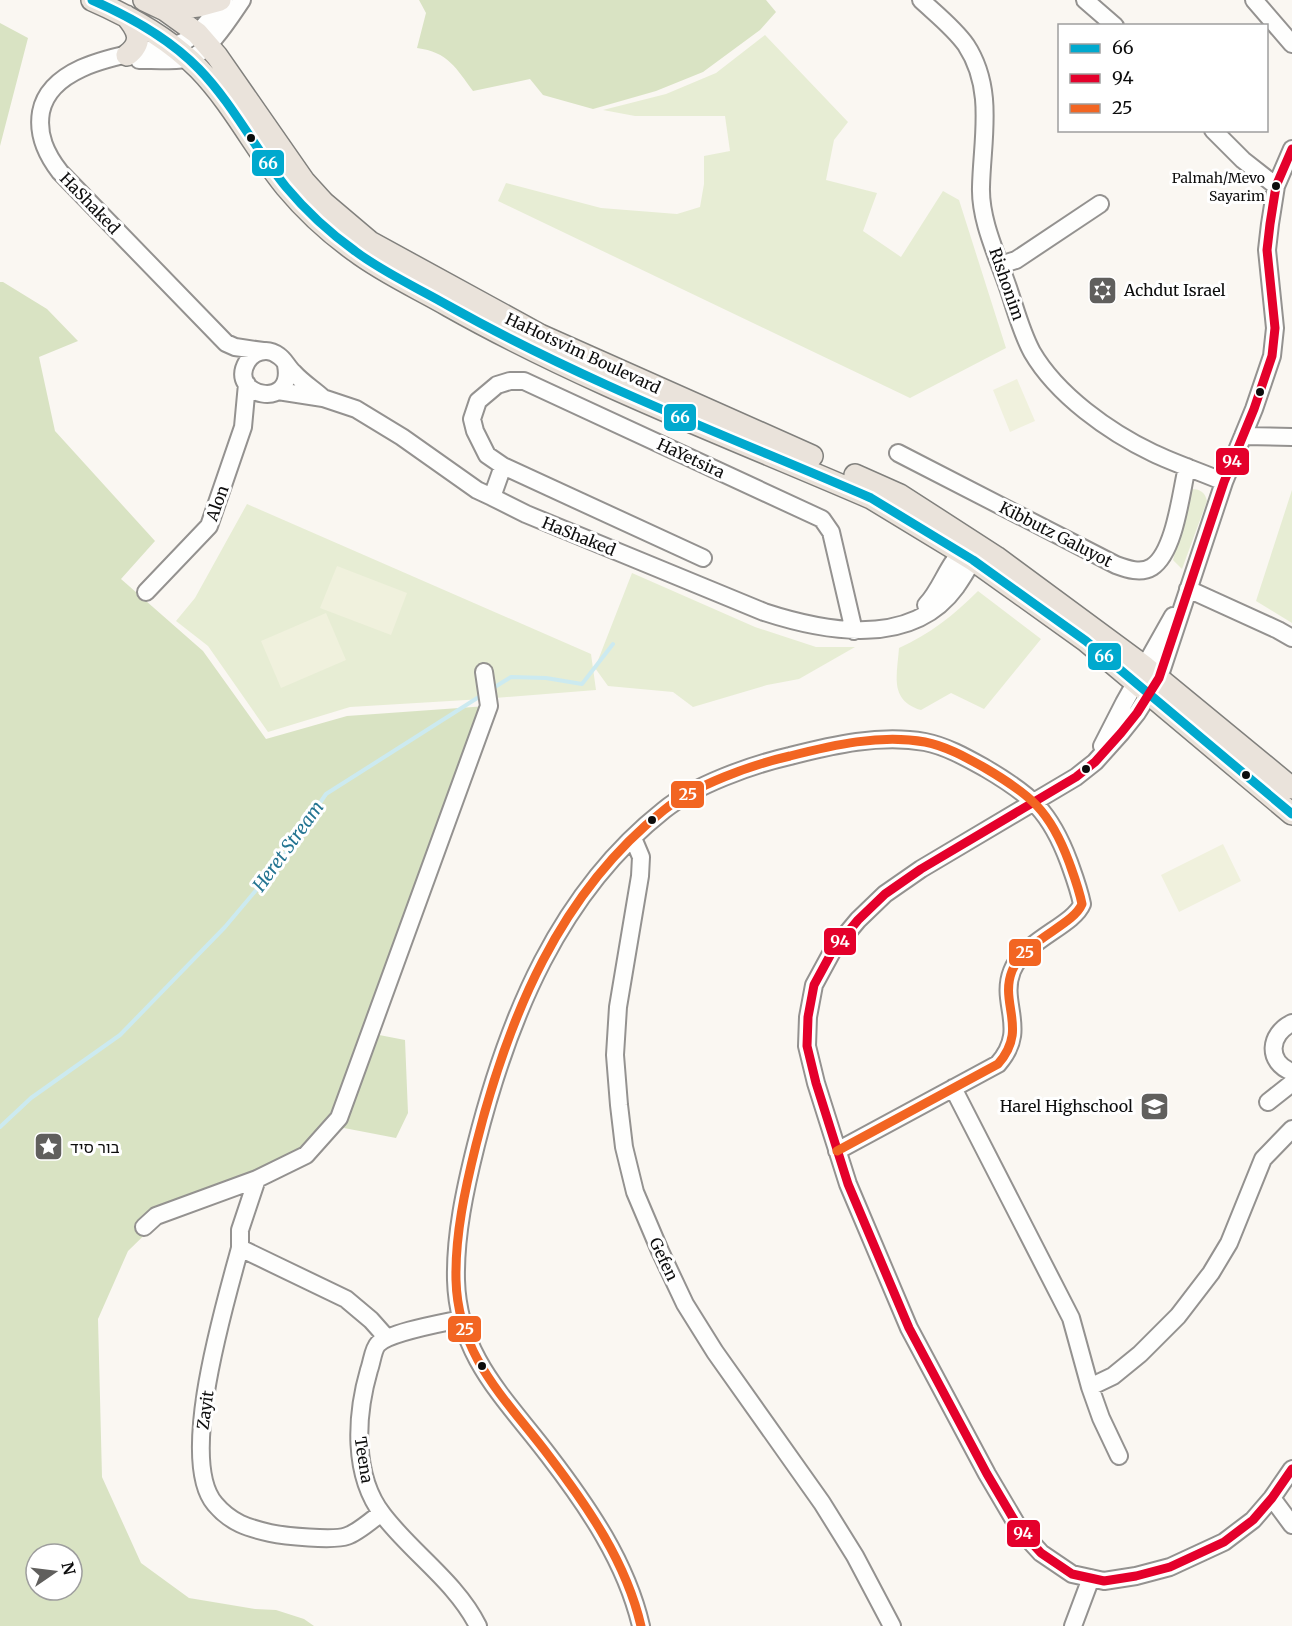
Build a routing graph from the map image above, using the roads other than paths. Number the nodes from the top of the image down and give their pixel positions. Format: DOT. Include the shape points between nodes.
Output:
graph roads {
  1 [pos="92,0"];
  2 [pos="144,0"];
  3 [pos="222,0"];
  4 [pos="242,0"];
  5 [pos="921,0"];
  6 [pos="1085,0"];
  7 [pos="1254,0"];
  8 [pos="165,10"];
  9 [pos="126,15"];
  10 [pos="1113,24"];
  11 [pos="202,39"];
  12 [pos="1292,44"];
  13 [pos="180,52"];
  14 [pos="127,55"];
  15 [pos="105,62"];
  16 [pos="1215,132"];
  17 [pos="1292,149"];
  18 [pos="1276,186"];
  19 [pos="1100,204"];
  20 [pos="1000,265"];
  21 [pos="226,343"];
  22 [pos="263,351"];
  23 [pos="286,365"];
  24 [pos="246,381"];
  25 [pos="275,393"];
  26 [pos="323,398"];
  27 [pos="243,427"];
  28 [pos="1243,436"];
  29 [pos="1292,437"];
  30 [pos="898,453"];
  31 [pos="503,466"];
  32 [pos="1187,467"];
  33 [pos="1224,482"];
  34 [pos="492,497"];
  35 [pos="970,552"];
  36 [pos="703,558"];
  37 [pos="146,592"];
  38 [pos="1187,592"];
  39 [pos="854,631"];
  40 [pos="1292,638"];
  41 [pos="484,672"];
  42 [pos="1147,680"];
  43 [pos="1292,788"];
  44 [pos="1034,801"];
  45 [pos="1292,814"];
  46 [pos="633,838"];
  47 [pos="1292,1023"];
  48 [pos="1292,1072"];
  49 [pos="1292,1083"];
  50 [pos="953,1088"];
  51 [pos="1268,1102"];
  52 [pos="1292,1129"];
  53 [pos="837,1151"];
  54 [pos="257,1179"];
  55 [pos="144,1227"];
  56 [pos="240,1248"];
  57 [pos="461,1319"];
  58 [pos="387,1338"];
  59 [pos="1090,1388"];
  60 [pos="1119,1456"];
  61 [pos="1292,1469"];
  62 [pos="1272,1498"];
  63 [pos="381,1514"];
  64 [pos="1292,1525"];
  65 [pos="1091,1578"];
  66 [pos="478,1626"];
  67 [pos="642,1626"];
  68 [pos="892,1626"];
  69 [pos="1072,1626"];
  1 -- 9 [label="main road, HaHotsvim Boulevard"];
  2 -- 8 [label="main road, HaHotsvim Boulevard"];
  3 -- 8 [label="main road"];
  3 -- 11 [label="street"];
  4 -- 11 [label="street"];
  5 -- 20 [label="street, Rishonim" via="966,45 976,66 986,123 981,188"];
  6 -- 10 [label="street"];
  7 -- 12 [label="street"];
  8 -- 11 [label="main road, HaHotsvim Boulevard"];
  9 -- 13 [label="main road, HaHotsvim Boulevard"];
  9 -- 14 [label="main road" via="138,42"];
  11 -- 13 [label="street" via="188,40"];
  11 -- 35 [label="main road, HaHotsvim Boulevard" via="304,181 370,242 540,335 900,495"];
  13 -- 14 [label="street, HaShaked"];
  13 -- 15 [label="street, HaShaked"];
  13 -- 35 [label="main road, HaHotsvim Boulevard" via="219,93 286,187 357,253 523,346 871,498"];
  14 -- 15 [label="street, HaShaked"];
  15 -- 21 [label="street, HaShaked" via="76,70 51,93 40,116 44,146 60,171"];
  16 -- 18 [label="street"];
  17 -- 18 [label="street"];
  18 -- 28 [label="street" via="1268,250 1275,328 1272,356"];
  19 -- 20 [label="street" via="1016,261"];
  20 -- 32 [label="street, Rishonim" via="1031,350 1050,379 1108,428"];
  21 -- 22 [label="street"];
  21 -- 24 [label="street, HaShaked" via="232,361"];
  22 -- 23 [label="street" via="277,354"];
  22 -- 24 [label="street" via="246,364"];
  23 -- 25 [label="street" via="286,380"];
  23 -- 26 [label="street, HaShaked"];
  24 -- 25 [label="street" via="258,393"];
  24 -- 27 [label="street, Alon"];
  25 -- 26 [label="street, HaShaked"];
  25 -- 27 [label="street, Alon" via="258,405"];
  26 -- 34 [label="street, HaShaked" via="356,409"];
  27 -- 37 [label="street, Alon" via="209,526"];
  28 -- 29 [label="street"];
  28 -- 33 [label="street"];
  30 -- 32 [label="street, Kibbutz Galuyot" via="1116,565 1141,571 1152,567 1169,542"];
  31 -- 34 [label="street"];
  31 -- 36 [label="street, HaYetsira"];
  31 -- 39 [label="street, HaYetsira" via="487,454 472,419 478,401 497,385 524,381 822,519 831,532"];
  32 -- 33 [label="street, Rishonim"];
  33 -- 38 [label="street"];
  34 -- 39 [label="street, HaShaked" via="764,612 812,626"];
  35 -- 39 [label="street" via="944,600 904,623"];
  35 -- 42 [label="main road, HaHotsvim Boulevard" via="1086,641"];
  38 -- 40 [label="street"];
  38 -- 42 [label="street"];
  41 -- 54 [label="street" via="489,706 339,1118 306,1155"];
  42 -- 43 [label="main road, HaHotsvim Boulevard"];
  42 -- 44 [label="street" via="1095,762"];
  42 -- 45 [label="main road, HaHotsvim Boulevard"];
  44 -- 46 [label="street" via="970,759 928,742 866,740 768,761 732,774 667,807"];
  44 -- 50 [label="street" via="1053,825 1082,903 1075,914 1021,956 1012,971 1008,989 1013,1033 1009,1051 998,1064"];
  44 -- 53 [label="street" via="885,894 833,950 814,985 807,1046"];
  46 -- 57 [label="street" via="582,896 555,936 508,1039 487,1102 463,1206 456,1282"];
  46 -- 68 [label="street, Gefen" via="640,857 640,876 618,1007 615,1054 624,1147 635,1192 685,1304 822,1503"];
  47 -- 48 [label="street" via="1278,1033 1273,1049 1281,1066"];
  49 -- 51 [label="street"];
  50 -- 53 [label="street"];
  50 -- 59 [label="street" via="1071,1317"];
  52 -- 59 [label="street" via="1263,1159 1229,1243 1185,1308 1140,1354 1113,1376"];
  53 -- 65 [label="street" via="909,1328 1020,1530 1041,1553 1072,1574"];
  54 -- 55 [label="street" via="156,1216"];
  54 -- 56 [label="street, Zayit" via="240,1230"];
  56 -- 58 [label="street" via="346,1299"];
  56 -- 63 [label="street, Zayit" via="215,1344 201,1433 204,1482 214,1503 244,1527 313,1538 347,1536"];
  57 -- 58 [label="street"];
  57 -- 67 [label="street" via="465,1335 491,1383 581,1500 608,1543"];
  58 -- 63 [label="street, Teena" via="376,1346 361,1407 359,1434 368,1489"];
  59 -- 60 [label="street"];
  61 -- 62 [label="street"];
  62 -- 64 [label="street"];
  62 -- 65 [label="street" via="1224,1542 1200,1554 1136,1576 1104,1581"];
  63 -- 66 [label="street, Teena" via="455,1592"];
  65 -- 69 [label="street"];
}
